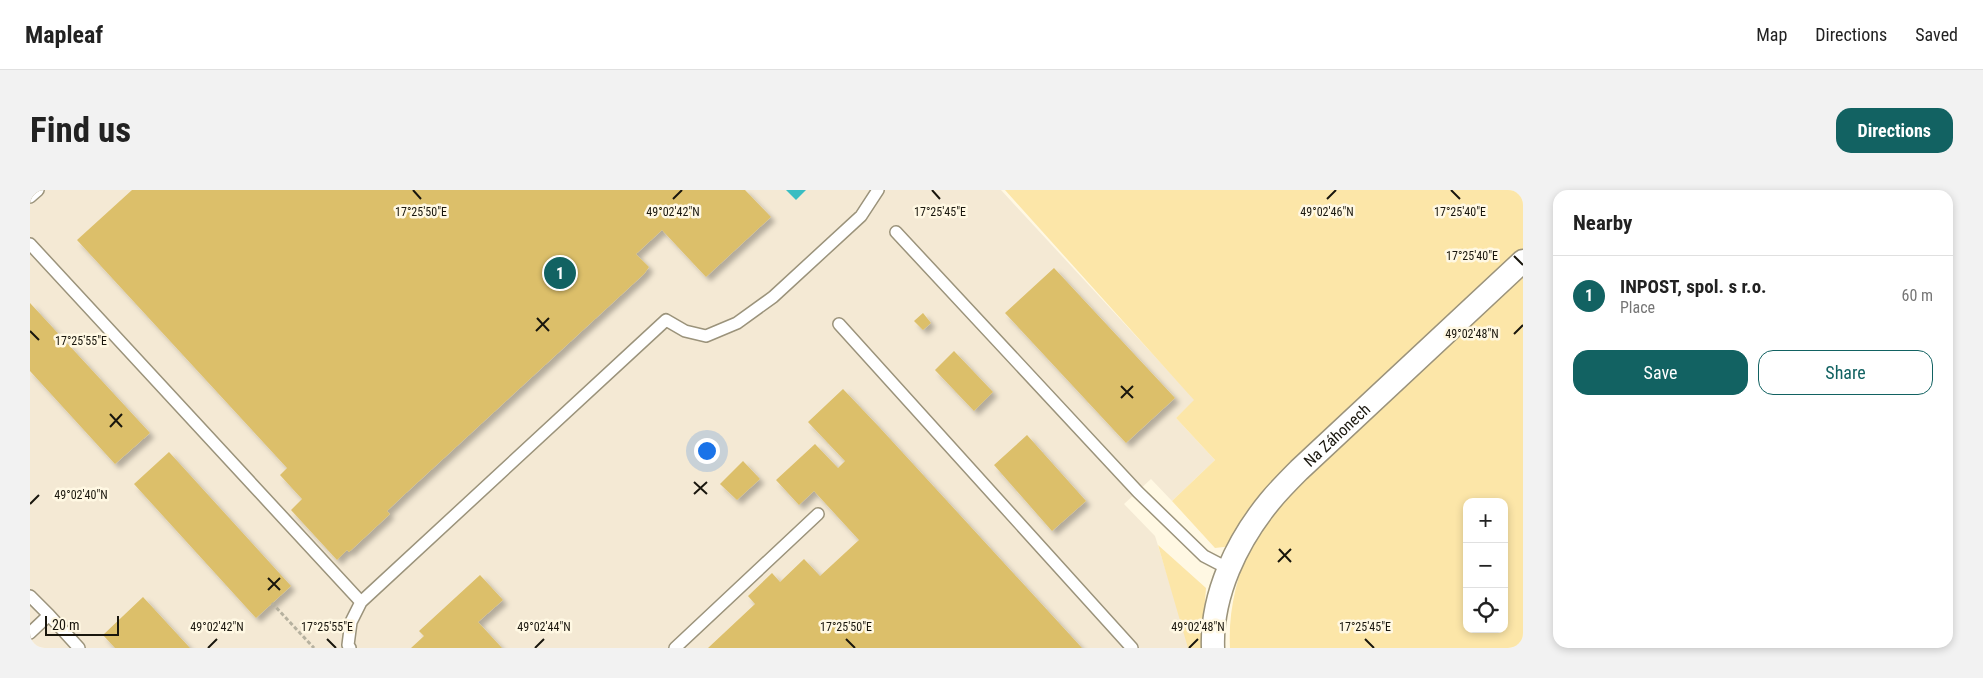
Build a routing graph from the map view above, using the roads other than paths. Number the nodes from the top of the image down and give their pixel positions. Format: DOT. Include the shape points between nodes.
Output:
graph roads {
  1 [pos="38,190"];
  2 [pos="878,190"];
  3 [pos="30,197"];
  4 [pos="896,232"];
  5 [pos="30,244"];
  6 [pos="1523,261"];
  7 [pos="839,324"];
  8 [pos="818,514"];
  9 [pos="1228,569"];
  10 [pos="30,596"];
  11 [pos="361,602"];
  12 [pos="49,615"];
  13 [pos="30,633"];
  14 [pos="79,648"];
  15 [pos="350,648"];
  16 [pos="675,648"];
  17 [pos="1132,648"];
  18 [pos="1213,648"];
  1 -- 3 [label="lane"];
  2 -- 11 [label="lane" via="861,216 772,297 737,323 706,336 685,331 666,320"];
  4 -- 9 [label="lane" via="1138,492 1204,556"];
  5 -- 11 [label="lane"];
  6 -- 9 [label="street, Na Záhonech" via="1279,491 1239,546"];
  7 -- 17 [label="lane"];
  8 -- 16 [label="lane"];
  9 -- 18 [label="street, Na Záhonech" via="1218,603"];
  10 -- 12 [label="lane"];
  11 -- 15 [label="lane" via="351,622"];
  12 -- 13 [label="lane"];
  12 -- 14 [label="lane"];
}
